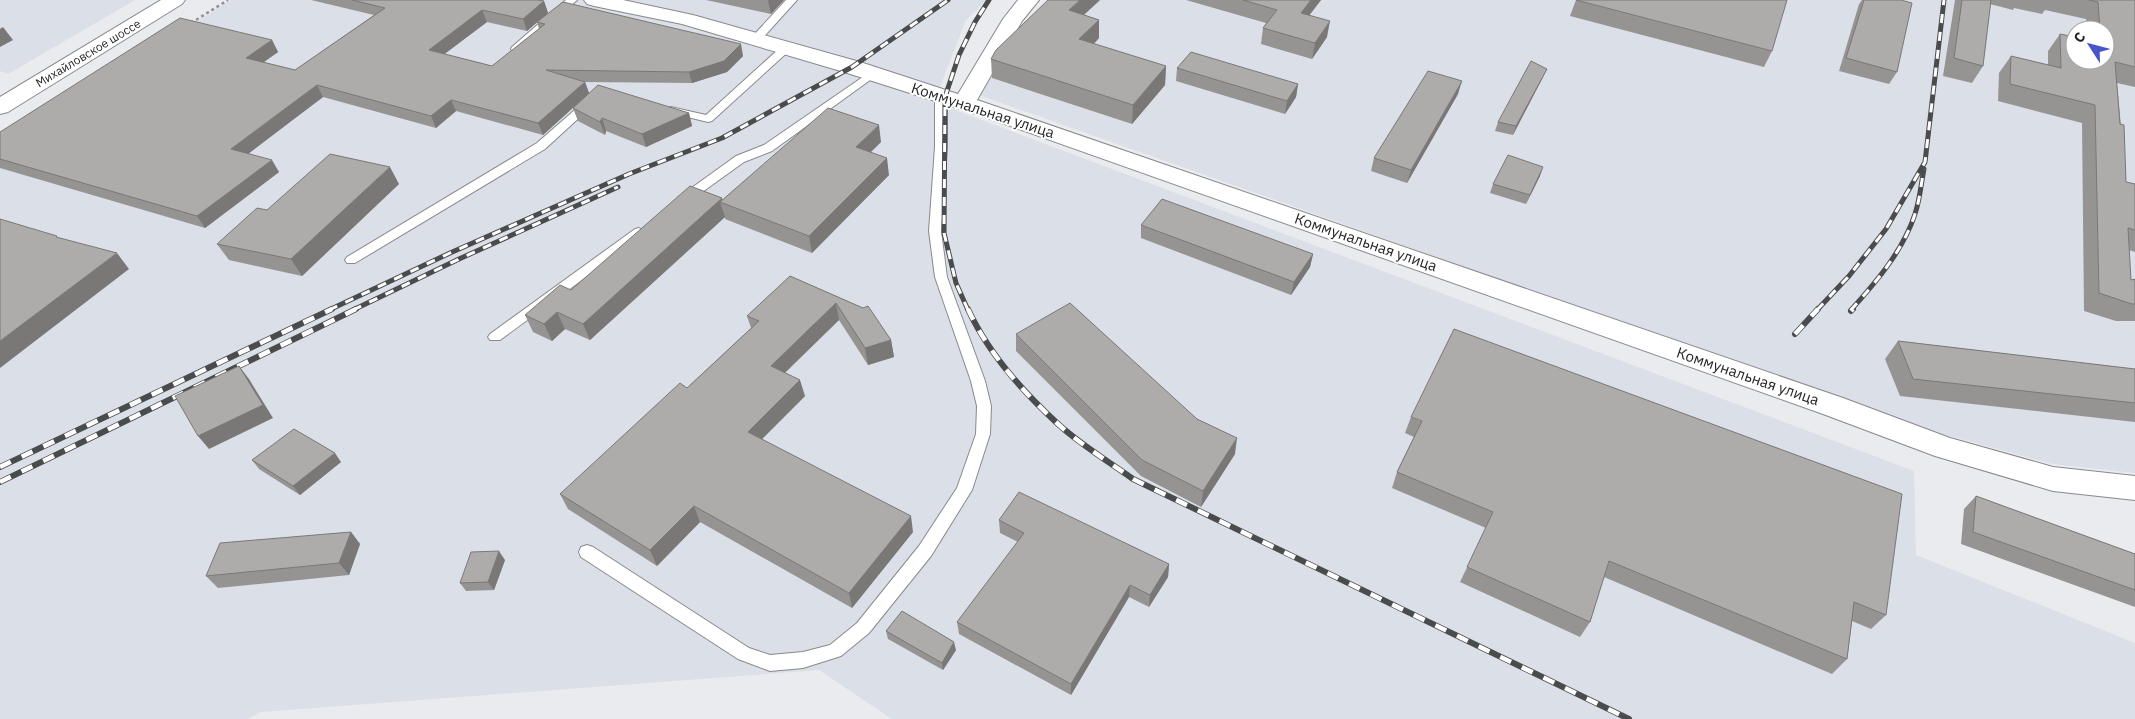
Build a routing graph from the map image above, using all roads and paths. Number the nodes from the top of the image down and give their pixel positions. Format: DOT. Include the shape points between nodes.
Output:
graph roads {
  1 [pos="175,0"];
  2 [pos="228,0"];
  3 [pos="572,0"];
  4 [pos="594,0"];
  5 [pos="792,0"];
  6 [pos="1029,0"];
  7 [pos="186,27"];
  8 [pos="756,39"];
  9 [pos="786,48"];
  10 [pos="506,57"];
  11 [pos="873,73"];
  12 [pos="941,95"];
  13 [pos="594,97"];
  14 [pos="964,103"];
  15 [pos="0,107"];
  16 [pos="663,108"];
  17 [pos="677,205"];
  18 [pos="653,222"];
  19 [pos="351,260"];
  20 [pos="495,337"];
  21 [pos="2135,488"];
  22 [pos="587,552"];
  1 -- 15 [label="street, Михайловское шоссе"];
  2 -- 7 [label="path"];
  3 -- 10 [label="lane"];
  4 -- 8 [label="street, Коммунальная улица" via="686,19"];
  5 -- 8 [label="lane"];
  6 -- 14 [label="street" via="1013,19"];
  8 -- 9 [label="street, Коммунальная улица"];
  9 -- 11 [label="street, Коммунальная улица"];
  9 -- 16 [label="lane" via="708,119"];
  11 -- 12 [label="street, Коммунальная улица"];
  11 -- 17 [label="lane" via="768,148 740,159"];
  12 -- 14 [label="street, Коммунальная улица"];
  12 -- 22 [label="lane" via="935,230 941,277 984,406 983,434 964,490 925,550 863,628 835,651 803,660 770,663 744,654"];
  13 -- 19 [label="lane" via="541,146"];
  14 -- 21 [label="street, Коммунальная улица" via="1410,257 1945,448 2053,479"];
  18 -- 20 [label="lane"];
}
